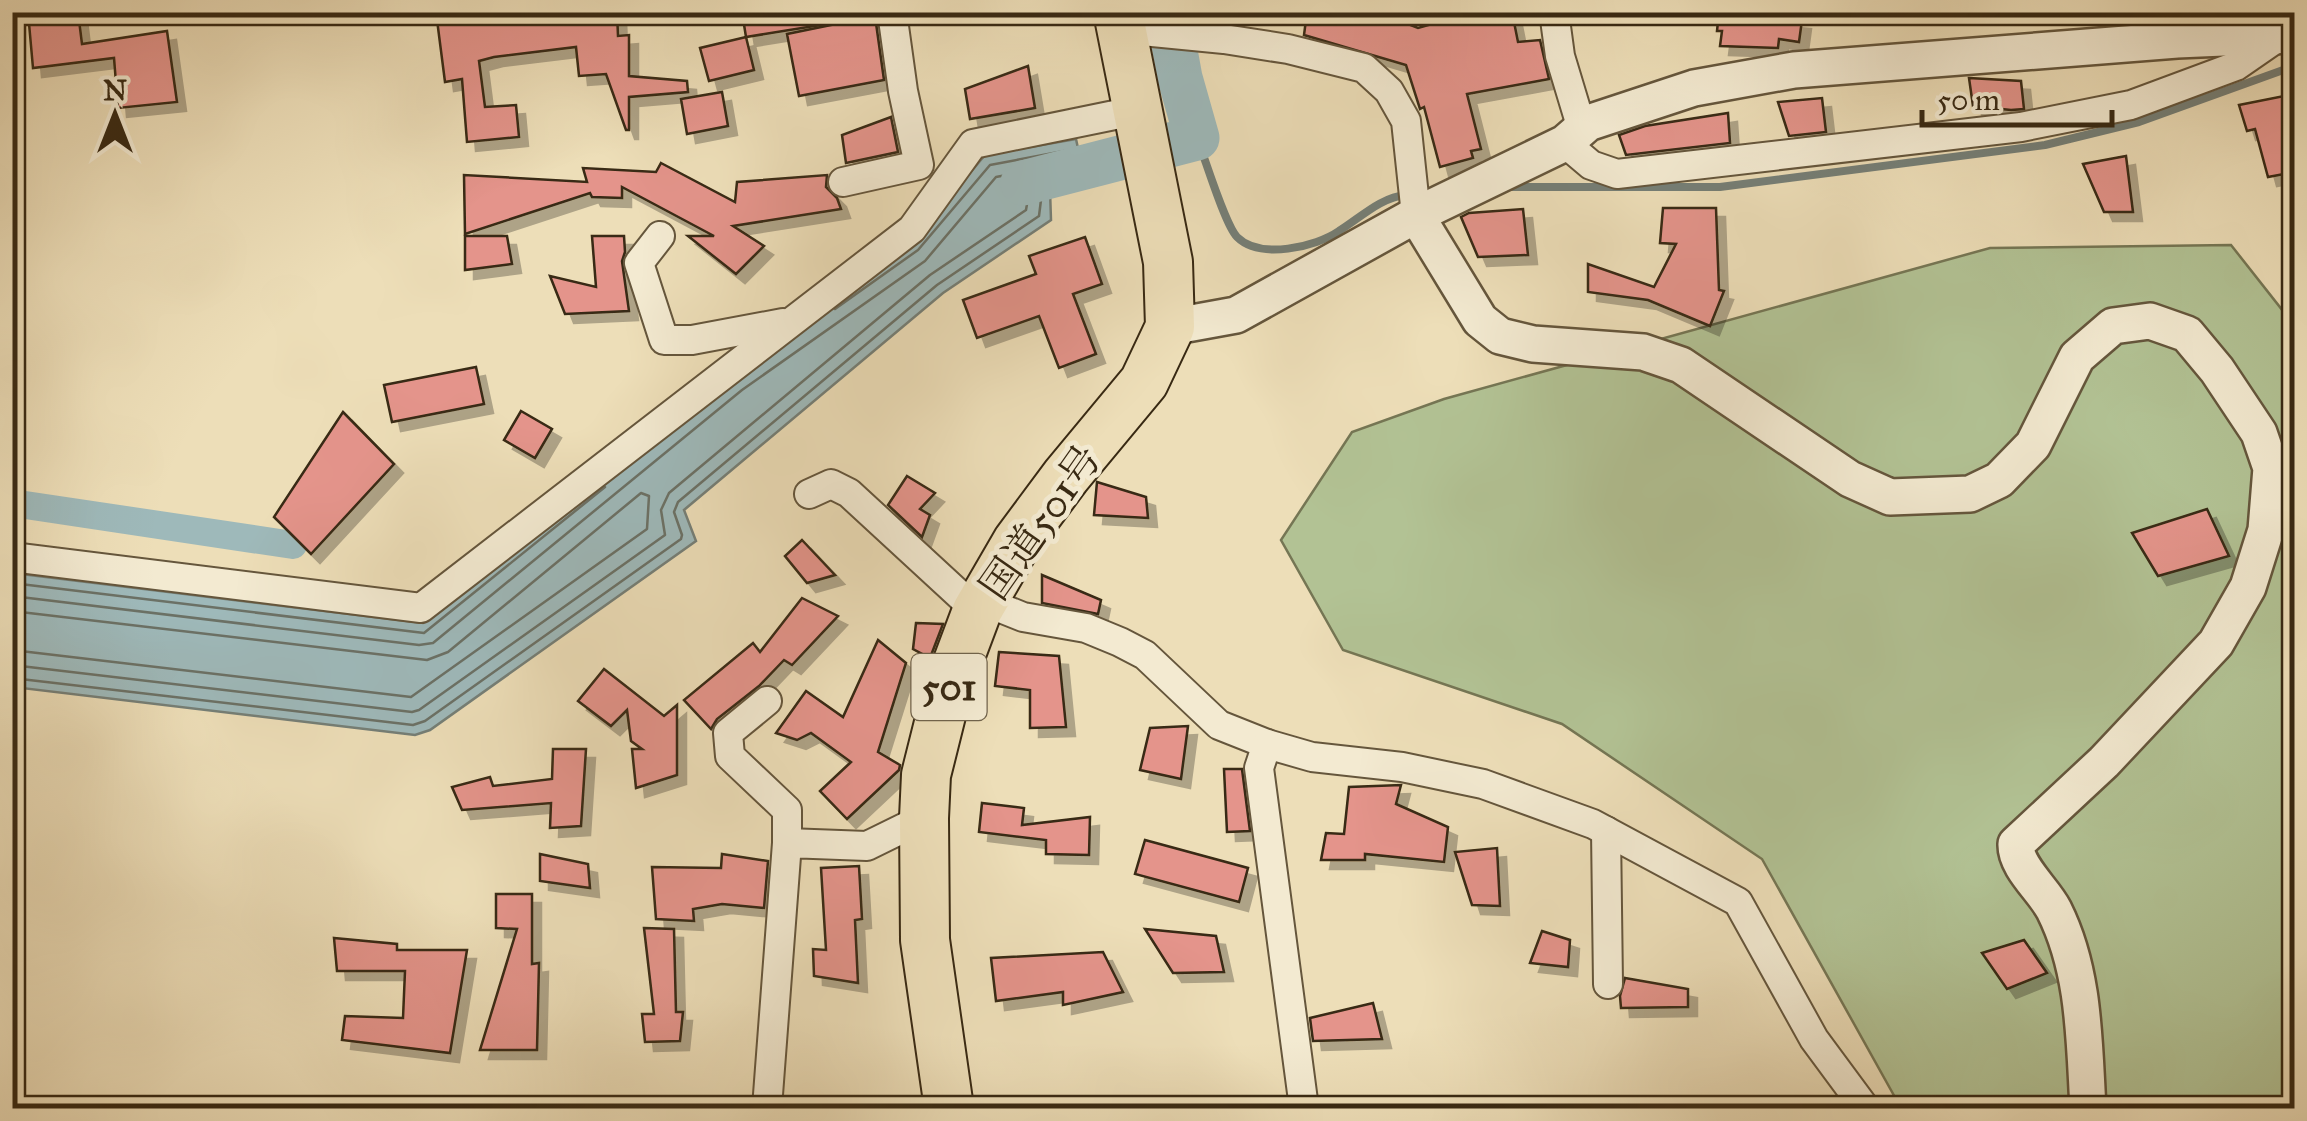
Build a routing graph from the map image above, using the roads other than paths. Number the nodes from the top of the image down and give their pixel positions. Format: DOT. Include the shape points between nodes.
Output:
graph roads {
  1 [pos="892,12"];
  2 [pos="1554,12"];
  3 [pos="1132,25"];
  4 [pos="2176,26"];
  5 [pos="2286,36"];
  6 [pos="1139,110"];
  7 [pos="1573,136"];
  8 [pos="973,144"];
  9 [pos="919,165"];
  10 [pos="843,182"];
  11 [pos="1423,211"];
  12 [pos="660,236"];
  13 [pos="789,322"];
  14 [pos="1170,327"];
  15 [pos="809,494"];
  16 [pos="12,557"];
  17 [pos="980,606"];
  18 [pos="767,701"];
  19 [pos="1267,744"];
  20 [pos="924,818"];
  21 [pos="1606,830"];
  22 [pos="787,843"];
  23 [pos="1608,984"];
  24 [pos="767,1108"];
  25 [pos="949,1108"];
  26 [pos="1304,1108"];
  27 [pos="1865,1108"];
  28 [pos="2088,1108"];
  1 -- 9 [label="street"];
  2 -- 7 [label="street"];
  3 -- 6 [label="highway, 国道501号 / 501"];
  3 -- 11 [label="street" via="1364,68 1390,91 1406,121"];
  4 -- 5 [label="street"];
  4 -- 7 [label="street" via="1794,70 1694,88 1588,124"];
  5 -- 7 [label="street" via="2236,66 2131,105 2021,127 1617,174 1590,165"];
  6 -- 8 [label="street"];
  6 -- 14 [label="highway, 国道501号 / 501" via="1168,262"];
  7 -- 11 [label="street"];
  8 -- 9 [label="street"];
  8 -- 13 [label="street" via="912,229"];
  9 -- 10 [label="street"];
  11 -- 14 [label="street" via="1236,315"];
  11 -- 28 [label="street" via="1480,320 1500,336 1643,352 1681,365 1850,479 1890,497 1970,494 1999,480 2033,445 2077,357 2113,326 2150,322 2179,330 2217,370 2259,433 2271,468 2266,530 2248,587 2216,643 2016,844 2016,855 2048,896 2070,942 2082,1002"];
  12 -- 13 [label="street" via="639,263 664,340"];
  13 -- 16 [label="street" via="422,608"];
  14 -- 17 [label="highway, 国道501号 / 501" via="1144,382 1017,542"];
  15 -- 17 [label="street" via="831,484 849,492"];
  17 -- 19 [label="street" via="1086,628 1120,642 1145,655 1219,724"];
  17 -- 20 [label="highway, 国道501号 / 501" via="947,692 926,775"];
  18 -- 22 [label="street" via="728,732 730,756 786,810"];
  19 -- 21 [label="street" via="1484,784"];
  19 -- 26 [label="street" via="1259,768"];
  20 -- 22 [label="street" via="867,846"];
  20 -- 25 [label="highway, 国道501号 / 501" via="925,940"];
  21 -- 23 [label="street"];
  21 -- 27 [label="street" via="1738,902 1814,1039"];
  22 -- 24 [label="street"];
}
